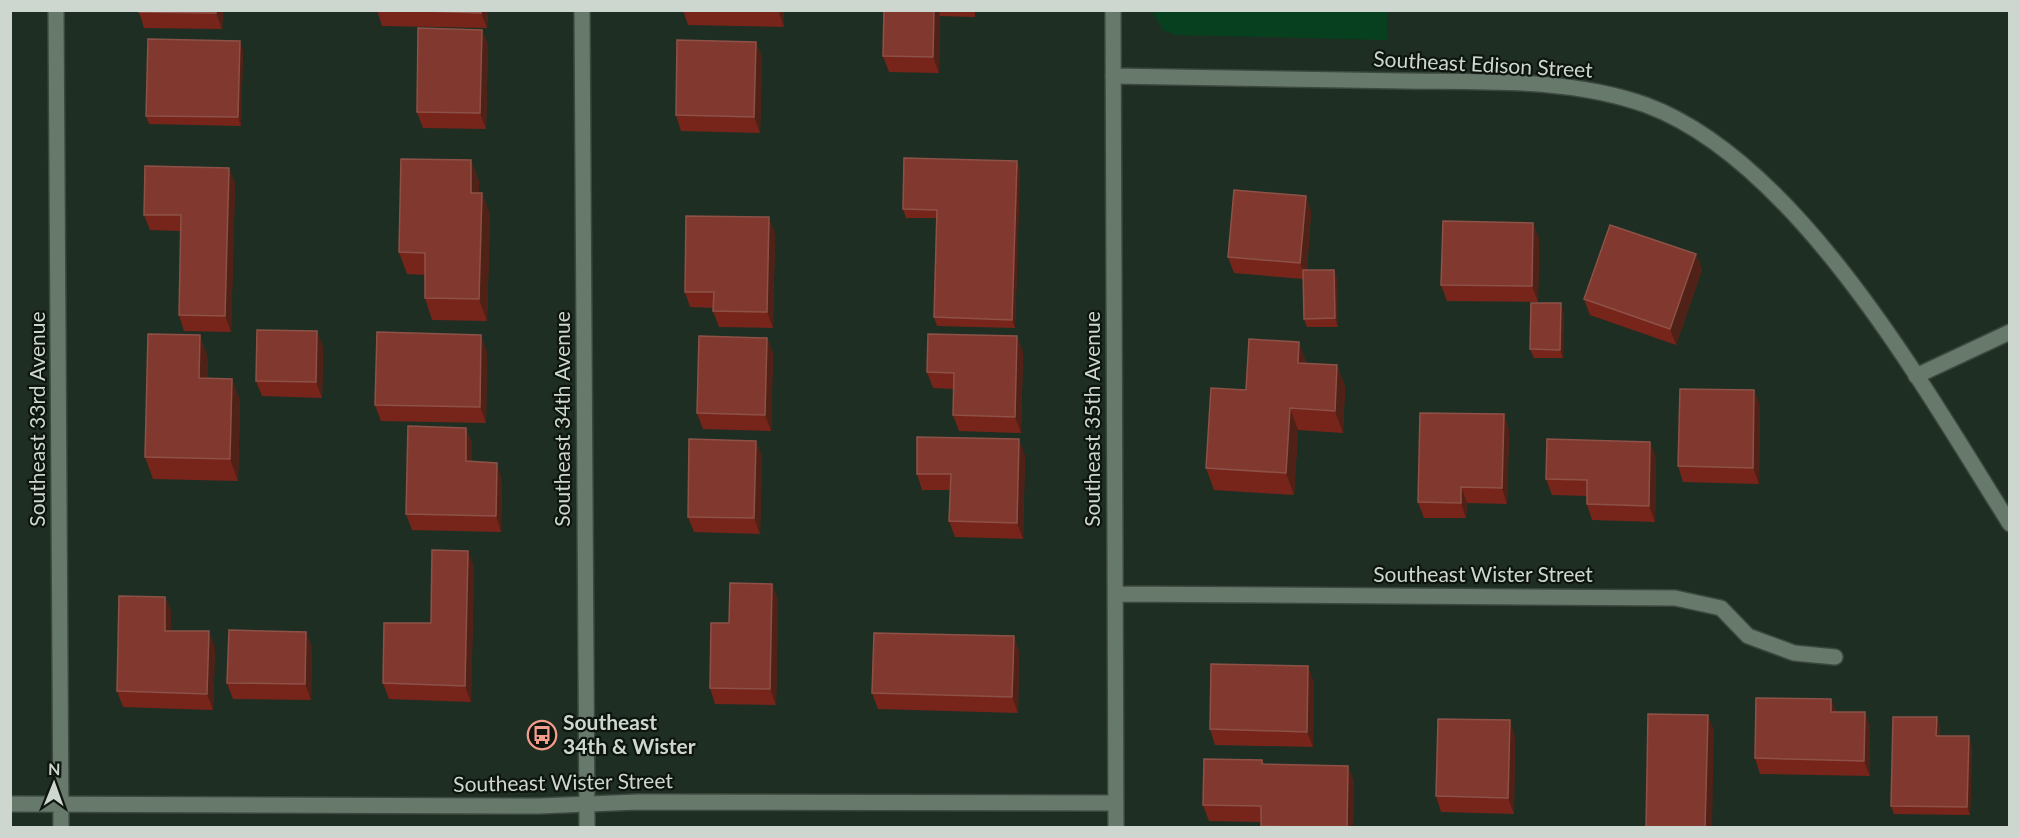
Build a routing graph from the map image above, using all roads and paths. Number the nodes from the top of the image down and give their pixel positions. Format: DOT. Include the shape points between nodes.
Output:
graph roads {
  1 [pos="56,10"];
  2 [pos="582,10"];
  3 [pos="1113,10"];
  4 [pos="1113,76"];
  5 [pos="2010,332"];
  6 [pos="1916,376"];
  7 [pos="2010,524"];
  8 [pos="1115,594"];
  9 [pos="1835,657"];
  10 [pos="1116,803"];
  11 [pos="10,804"];
  12 [pos="61,804"];
  13 [pos="586,805"];
  14 [pos="61,828"];
  15 [pos="587,828"];
  16 [pos="1116,828"];
  1 -- 12 [label="street, Southeast 33rd Avenue"];
  2 -- 13 [label="street, Southeast 34th Avenue"];
  3 -- 4 [label="street, Southeast 35th Avenue"];
  4 -- 6 [label="street, Southeast Edison Street" via="1516,84 1580,88 1648,106 1708,138 1774,194 1881,323"];
  4 -- 8 [label="street, Southeast 35th Avenue"];
  5 -- 6 [label="street"];
  6 -- 7 [label="street, Southeast Edison Street"];
  8 -- 9 [label="street, Southeast Wister Street" via="1675,598 1721,608 1748,636 1794,653"];
  8 -- 10 [label="street, Southeast 35th Avenue"];
  10 -- 13 [label="street, Southeast Wister Street"];
  10 -- 16 [label="street, Southeast 35th Avenue"];
  11 -- 12 [label="street, Southeast Wister Street"];
  12 -- 13 [label="street, Southeast Wister Street"];
  12 -- 14 [label="street, Southeast 33rd Avenue"];
  13 -- 15 [label="street, Southeast 34th Avenue"];
}
